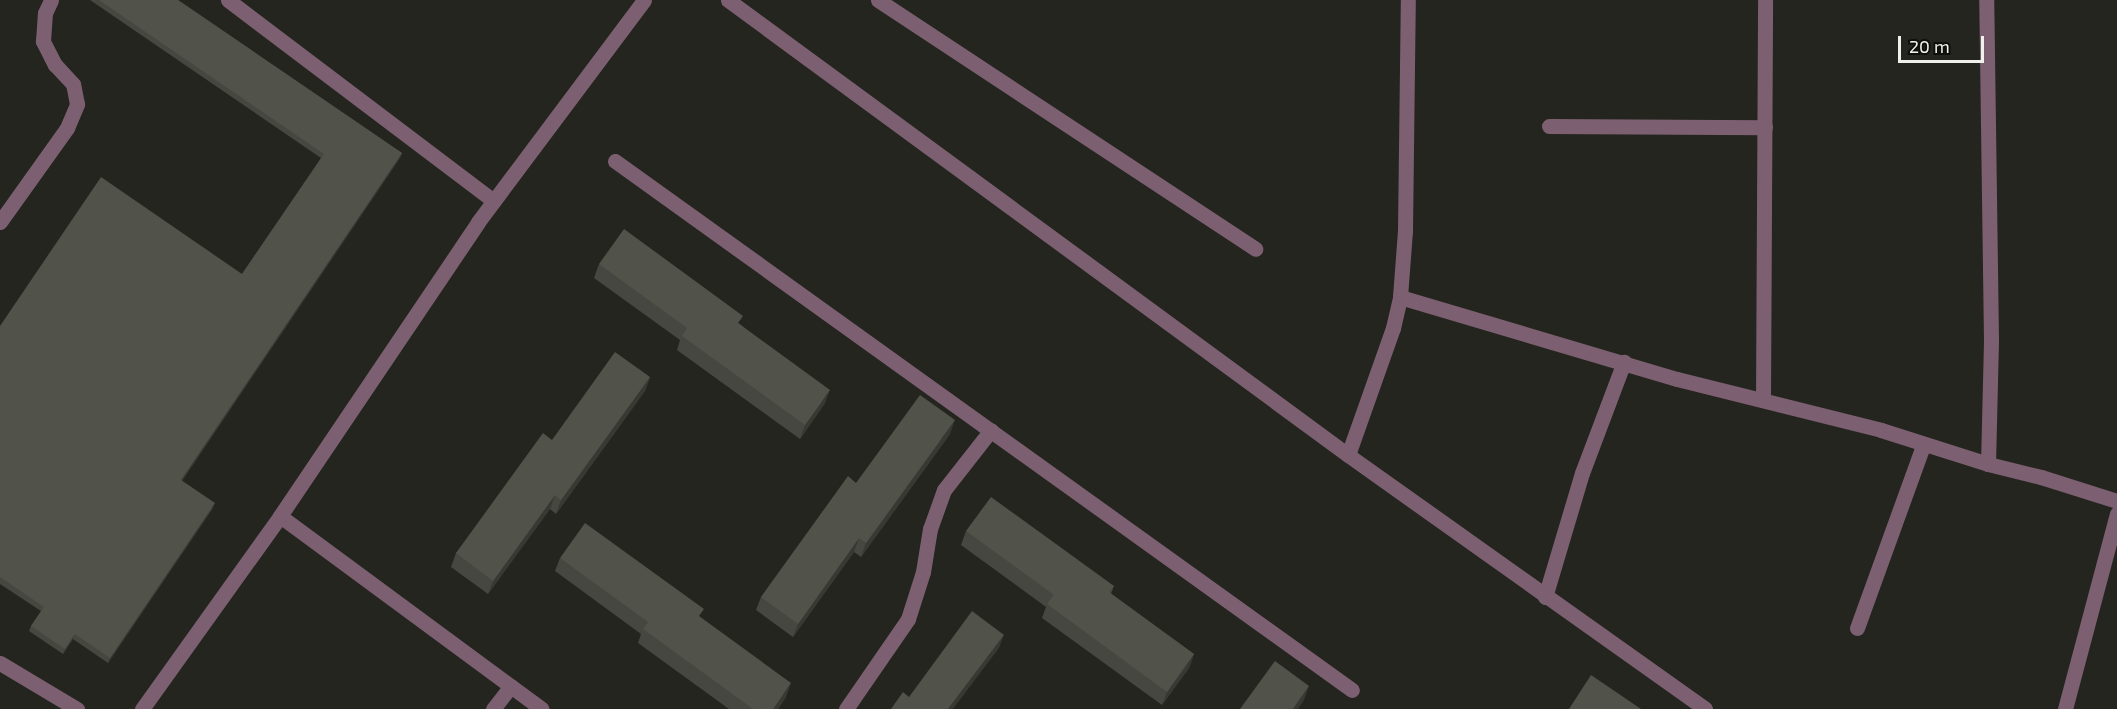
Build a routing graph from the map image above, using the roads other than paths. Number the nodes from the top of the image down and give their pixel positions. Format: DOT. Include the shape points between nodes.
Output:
graph roads {
  1 [pos="51,0"];
  2 [pos="228,0"];
  3 [pos="644,0"];
  4 [pos="728,0"];
  5 [pos="878,0"];
  6 [pos="1408,0"];
  7 [pos="1765,0"];
  8 [pos="1986,0"];
  9 [pos="1549,126"];
  10 [pos="1765,127"];
  11 [pos="615,161"];
  12 [pos="494,201"];
  13 [pos="0,222"];
  14 [pos="1255,249"];
  15 [pos="1400,297"];
  16 [pos="1624,362"];
  17 [pos="1763,400"];
  18 [pos="991,430"];
  19 [pos="1923,446"];
  20 [pos="1348,455"];
  21 [pos="1988,464"];
  22 [pos="2117,501"];
  23 [pos="2117,514"];
  24 [pos="280,516"];
  25 [pos="1545,597"];
  26 [pos="1857,628"];
  27 [pos="0,663"];
  28 [pos="512,687"];
  29 [pos="1352,690"];
  30 [pos="77,709"];
  31 [pos="142,709"];
  32 [pos="493,709"];
  33 [pos="542,709"];
  34 [pos="846,709"];
  35 [pos="1705,709"];
  36 [pos="2065,709"];
  1 -- 13 [label="street" via="45,13 43,41 55,65 73,84 76,104 67,128"];
  2 -- 12 [label="street"];
  3 -- 12 [label="street"];
  4 -- 20 [label="street"];
  5 -- 14 [label="street"];
  6 -- 15 [label="street" via="1406,231"];
  7 -- 10 [label="street"];
  8 -- 21 [label="street" via="1991,329"];
  9 -- 10 [label="street"];
  10 -- 17 [label="street"];
  11 -- 18 [label="street"];
  12 -- 24 [label="street"];
  15 -- 16 [label="street"];
  15 -- 20 [label="street" via="1390,337"];
  16 -- 17 [label="street"];
  16 -- 25 [label="street" via="1582,473"];
  17 -- 19 [label="street" via="1881,430"];
  18 -- 29 [label="street"];
  18 -- 34 [label="street" via="944,490 930,529 923,572 908,619"];
  19 -- 21 [label="street"];
  19 -- 26 [label="street"];
  20 -- 25 [label="street"];
  21 -- 22 [label="street"];
  23 -- 36 [label="street"];
  24 -- 28 [label="street"];
  24 -- 31 [label="street"];
  25 -- 35 [label="street"];
  27 -- 30 [label="street"];
  28 -- 32 [label="street"];
  28 -- 33 [label="street"];
}
